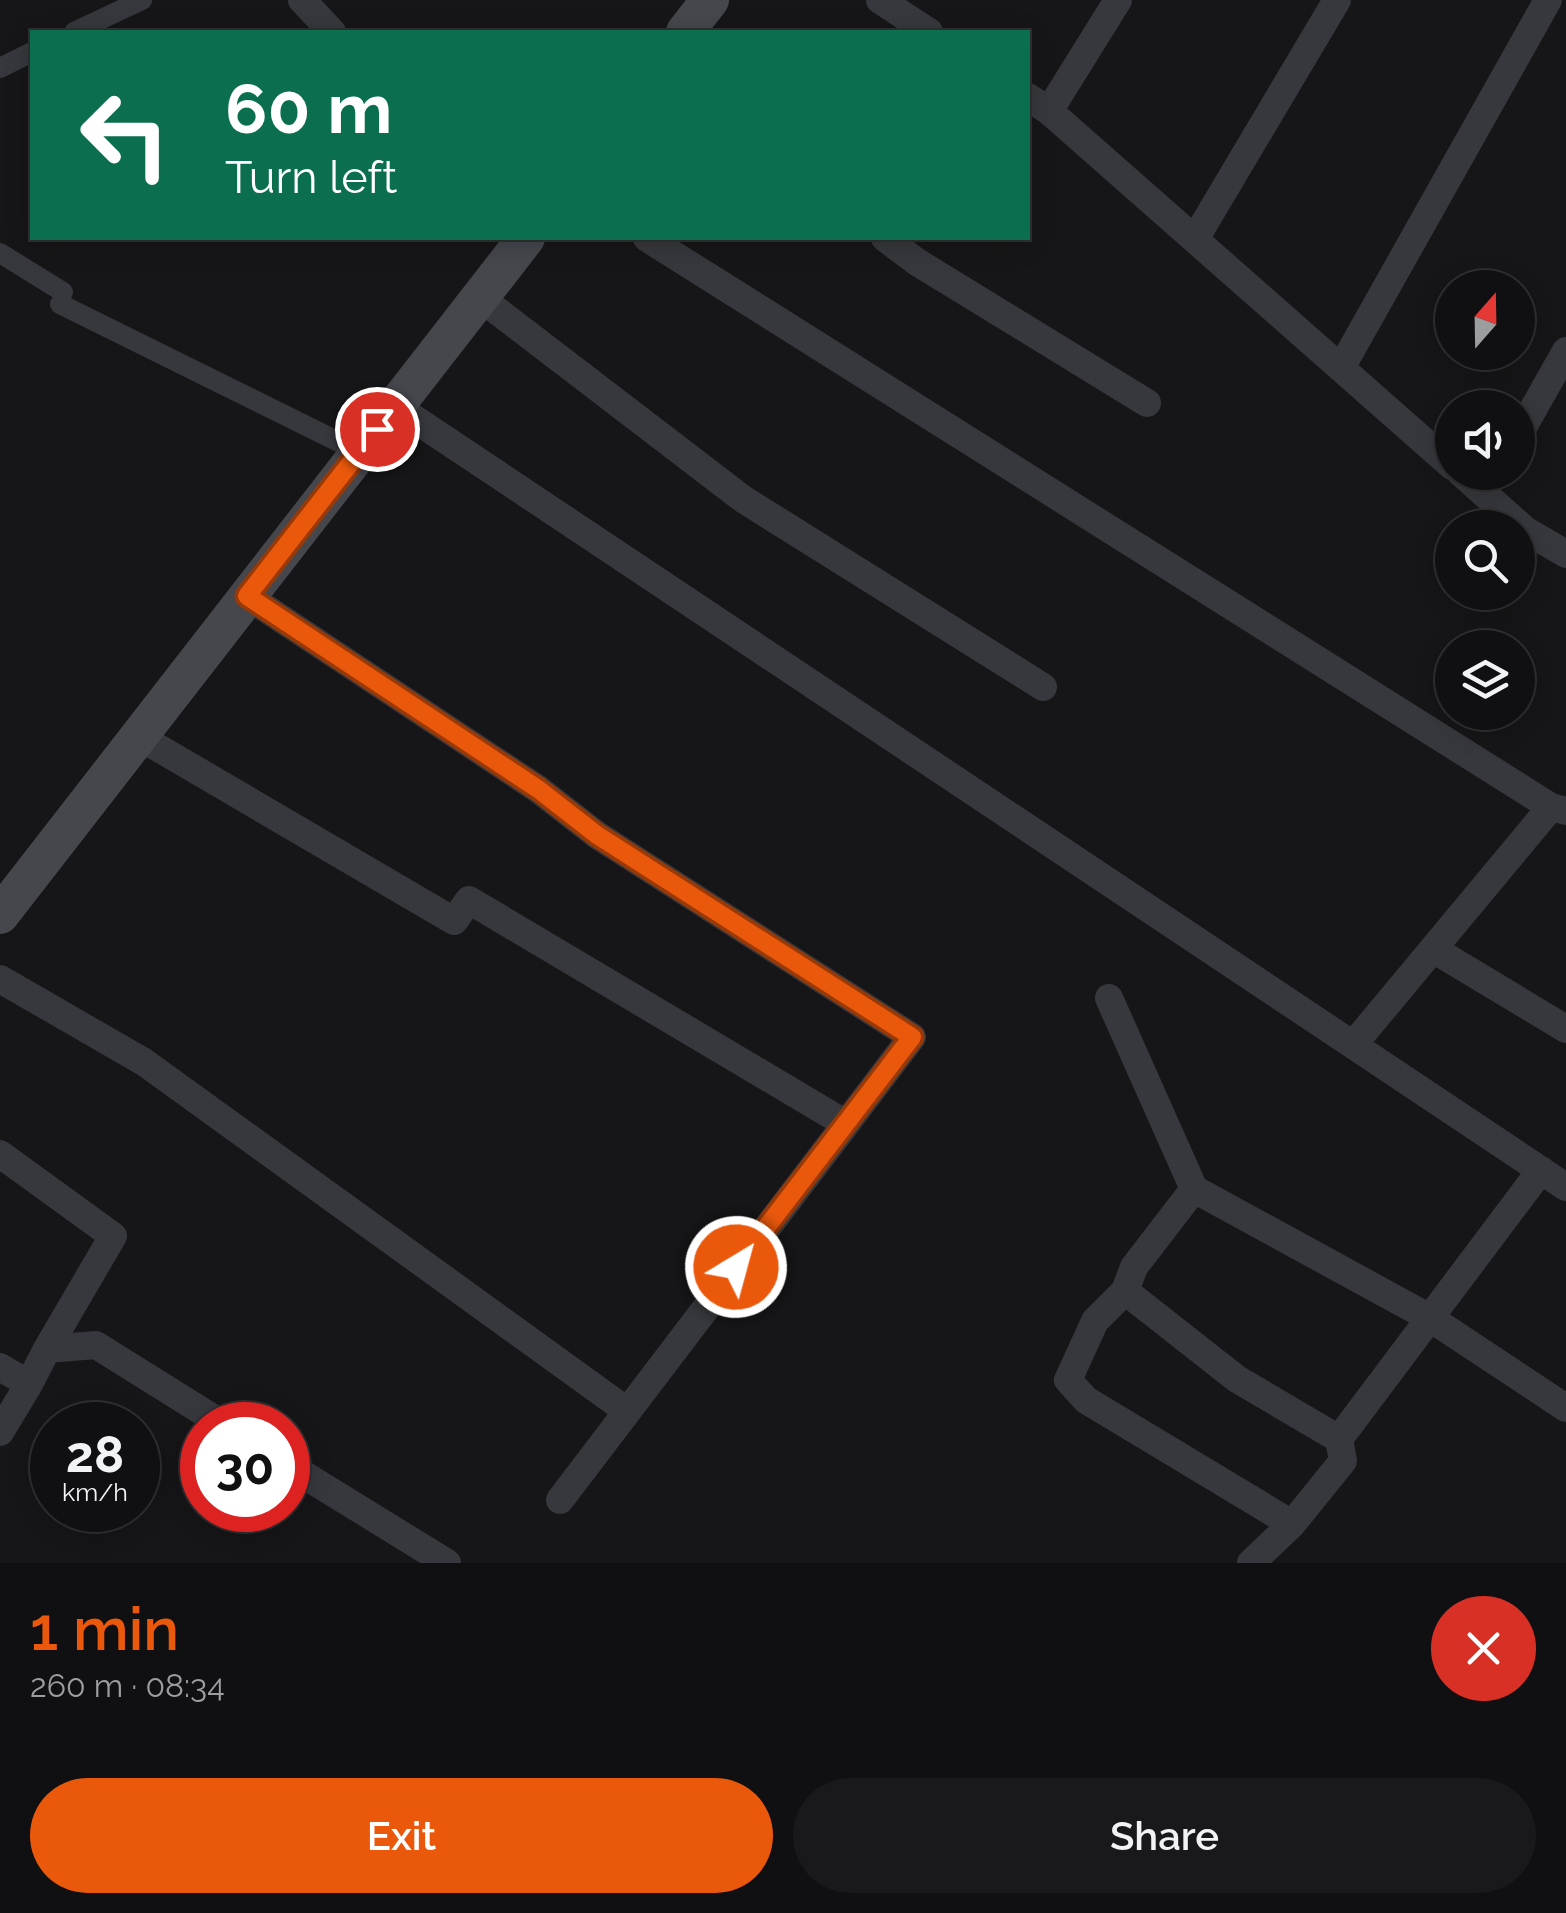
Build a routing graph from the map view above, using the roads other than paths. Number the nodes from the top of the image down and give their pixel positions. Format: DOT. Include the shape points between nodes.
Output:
graph roads {
  1 [pos="142,0"];
  2 [pos="302,0"];
  3 [pos="710,0"];
  4 [pos="880,0"];
  5 [pos="1118,0"];
  6 [pos="1337,0"];
  7 [pos="1548,0"];
  8 [pos="78,30"];
  9 [pos="330,30"];
  10 [pos="687,30"];
  11 [pos="927,30"];
  12 [pos="30,53"];
  13 [pos="0,68"];
  14 [pos="1038,104"];
  15 [pos="524,240"];
  16 [pos="650,240"];
  17 [pos="888,240"];
  18 [pos="1196,240"];
  19 [pos="0,253"];
  20 [pos="480,297"];
  21 [pos="1566,351"];
  22 [pos="1341,368"];
  23 [pos="1146,402"];
  24 [pos="395,406"];
  25 [pos="1535,406"];
  26 [pos="1435,451"];
  27 [pos="359,452"];
  28 [pos="1495,490"];
  29 [pos="1566,554"];
  30 [pos="247,596"];
  31 [pos="1043,687"];
  32 [pos="138,736"];
  33 [pos="1558,809"];
  34 [pos="5,900"];
  35 [pos="1433,949"];
  36 [pos="0,979"];
  37 [pos="1109,998"];
  38 [pos="1566,1028"];
  39 [pos="1353,1045"];
  40 [pos="846,1124"];
  41 [pos="0,1154"];
  42 [pos="1541,1170"];
  43 [pos="1566,1187"];
  44 [pos="1194,1189"];
  45 [pos="1125,1292"];
  46 [pos="1430,1318"];
  47 [pos="47,1349"];
  48 [pos="0,1366"];
  49 [pos="29,1384"];
  50 [pos="187,1402"];
  51 [pos="1566,1408"];
  52 [pos="627,1411"];
  53 [pos="0,1432"];
  54 [pos="1339,1438"];
  55 [pos="310,1479"];
  56 [pos="560,1500"];
  57 [pos="1292,1524"];
  58 [pos="447,1563"];
  59 [pos="1251,1563"];
  1 -- 8 [label="street"];
  2 -- 9 [label="street"];
  3 -- 10 [label="main road"];
  4 -- 11 [label="street"];
  5 -- 14 [label="street"];
  6 -- 18 [label="street"];
  7 -- 22 [label="street"];
  12 -- 13 [label="street"];
  14 -- 18 [label="street"];
  15 -- 20 [label="main road"];
  16 -- 33 [label="street"];
  17 -- 23 [label="street"];
  18 -- 22 [label="street"];
  19 -- 27 [label="street" via="61,298"];
  20 -- 24 [label="main road"];
  20 -- 31 [label="street" via="743,499"];
  21 -- 25 [label="street"];
  22 -- 26 [label="street"];
  24 -- 27 [label="main road"];
  24 -- 39 [label="street"];
  27 -- 30 [label="main road"];
  28 -- 29 [label="street" via="1525,530"];
  30 -- 32 [label="main road"];
  30 -- 40 [label="street" via="597,835 912,1037"];
  32 -- 34 [label="main road"];
  32 -- 40 [label="street" via="454,921 469,900"];
  33 -- 35 [label="street"];
  35 -- 38 [label="street"];
  35 -- 39 [label="street"];
  36 -- 52 [label="street" via="144,1062"];
  37 -- 44 [label="street"];
  39 -- 42 [label="street"];
  40 -- 52 [label="street"];
  41 -- 47 [label="street" via="113,1236"];
  42 -- 43 [label="street"];
  42 -- 46 [label="street"];
  44 -- 45 [label="street" via="1134,1267"];
  44 -- 46 [label="street"];
  45 -- 54 [label="street" via="1238,1380"];
  45 -- 57 [label="street" via="1095,1321 1068,1380 1086,1400"];
  46 -- 51 [label="street"];
  46 -- 54 [label="street"];
  47 -- 49 [label="street"];
  47 -- 50 [label="street" via="96,1345"];
  48 -- 49 [label="street"];
  49 -- 53 [label="street"];
  52 -- 56 [label="street"];
  54 -- 57 [label="street" via="1343,1462"];
  55 -- 58 [label="street"];
  57 -- 59 [label="street"];
}
